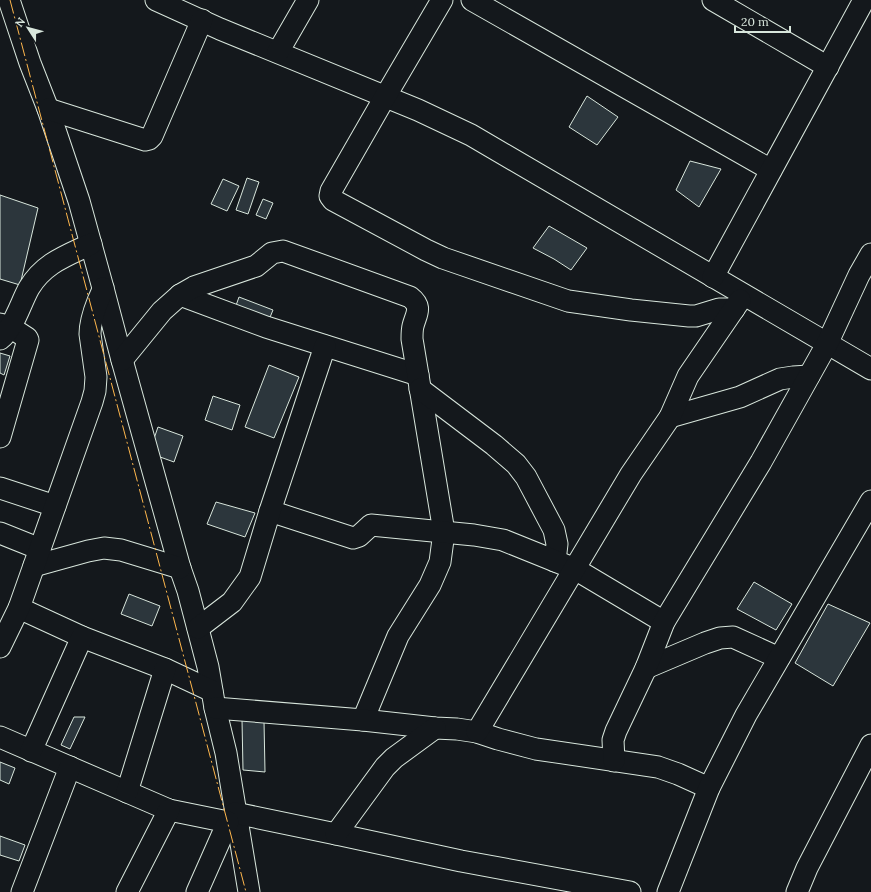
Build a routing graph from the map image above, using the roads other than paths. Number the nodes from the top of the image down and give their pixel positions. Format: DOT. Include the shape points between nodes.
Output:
graph roads {
  1 [pos="9,0"];
  2 [pos="156,0"];
  3 [pos="308,0"];
  4 [pos="442,0"];
  5 [pos="472,0"];
  6 [pos="713,0"];
  7 [pos="864,0"];
  8 [pos="202,20"];
  9 [pos="278,52"];
  10 [pos="828,67"];
  11 [pos="385,97"];
  12 [pos="48,109"];
  13 [pos="771,170"];
  14 [pos="91,244"];
  15 [pos="871,254"];
  16 [pos="713,276"];
  17 [pos="103,288"];
  18 [pos="180,295"];
  19 [pos="738,302"];
  20 [pos="3,330"];
  21 [pos="828,344"];
  22 [pos="325,346"];
  23 [pos="122,360"];
  24 [pos="871,369"];
  25 [pos="809,376"];
  26 [pos="419,382"];
  27 [pos="670,417"];
  28 [pos="0,437"];
  29 [pos="0,488"];
  30 [pos="871,501"];
  31 [pos="55,506"];
  32 [pos="270,510"];
  33 [pos="444,532"];
  34 [pos="0,533"];
  35 [pos="37,558"];
  36 [pos="555,561"];
  37 [pos="180,568"];
  38 [pos="575,569"];
  39 [pos="19,608"];
  40 [pos="664,622"];
  41 [pos="198,628"];
  42 [pos="82,637"];
  43 [pos="0,647"];
  44 [pos="779,658"];
  45 [pos="164,668"];
  46 [pos="646,668"];
  47 [pos="214,699"];
  48 [pos="363,720"];
  49 [pos="436,728"];
  50 [pos="477,732"];
  51 [pos="0,737"];
  52 [pos="871,745"];
  53 [pos="31,751"];
  54 [pos="614,760"];
  55 [pos="70,767"];
  56 [pos="709,788"];
  57 [pos="127,792"];
  58 [pos="169,810"];
  59 [pos="234,821"];
  60 [pos="336,834"];
  61 [pos="22,892"];
  62 [pos="127,892"];
  63 [pos="197,892"];
  64 [pos="249,892"];
  65 [pos="630,892"];
  66 [pos="668,892"];
  67 [pos="797,892"];
  1 -- 12 [label="street"];
  2 -- 8 [label="street"];
  3 -- 9 [label="street"];
  4 -- 11 [label="street"];
  5 -- 13 [label="street"];
  6 -- 10 [label="street"];
  7 -- 10 [label="street"];
  8 -- 9 [label="street"];
  8 -- 12 [label="street" via="149,139 145,140"];
  9 -- 11 [label="street"];
  10 -- 13 [label="street"];
  11 -- 16 [label="street" via="471,135"];
  11 -- 19 [label="street" via="331,191 330,196 333,200 443,258 568,301 689,316"];
  12 -- 14 [label="street"];
  13 -- 16 [label="street"];
  14 -- 17 [label="street"];
  14 -- 20 [label="street" via="53,262 39,274"];
  15 -- 21 [label="street"];
  16 -- 19 [label="street"];
  17 -- 23 [label="street"];
  17 -- 31 [label="street" via="90,326 96,377 95,391"];
  18 -- 22 [label="street"];
  18 -- 23 [label="street" via="162,311"];
  18 -- 26 [label="street" via="194,287 256,266 272,253 283,251 410,297 418,309 412,339"];
  19 -- 21 [label="street"];
  19 -- 27 [label="street" via="688,376"];
  20 -- 28 [label="street" via="28,340"];
  21 -- 24 [label="street"];
  21 -- 25 [label="street"];
  22 -- 26 [label="street"];
  22 -- 32 [label="street"];
  23 -- 37 [label="street"];
  25 -- 27 [label="street" via="780,379 740,397"];
  25 -- 40 [label="street" via="761,462"];
  26 -- 33 [label="street"];
  26 -- 36 [label="street" via="516,464 526,477 554,530 557,544"];
  27 -- 38 [label="street" via="631,474"];
  29 -- 31 [label="street"];
  30 -- 44 [label="street"];
  31 -- 35 [label="street"];
  32 -- 33 [label="street" via="353,538 371,525"];
  32 -- 41 [label="street" via="250,577 232,602"];
  33 -- 36 [label="street" via="503,540"];
  33 -- 48 [label="street" via="440,562 430,585 398,636"];
  34 -- 35 [label="street"];
  35 -- 37 [label="street" via="104,548 121,550"];
  35 -- 39 [label="street"];
  36 -- 38 [label="street"];
  37 -- 41 [label="street"];
  38 -- 40 [label="street"];
  38 -- 50 [label="street"];
  39 -- 42 [label="street"];
  39 -- 43 [label="street"];
  40 -- 46 [label="street"];
  41 -- 47 [label="street"];
  42 -- 45 [label="street"];
  42 -- 53 [label="street"];
  44 -- 46 [label="street" via="733,637 705,643"];
  44 -- 56 [label="street" via="746,715"];
  45 -- 47 [label="street"];
  45 -- 57 [label="street"];
  46 -- 54 [label="street" via="616,731 613,740"];
  47 -- 48 [label="street"];
  47 -- 59 [label="street" via="226,753"];
  48 -- 49 [label="street"];
  49 -- 50 [label="street"];
  49 -- 60 [label="street" via="385,767"];
  50 -- 54 [label="street" via="536,749"];
  51 -- 53 [label="street"];
  52 -- 67 [label="street"];
  53 -- 55 [label="street"];
  54 -- 56 [label="street" via="658,767"];
  55 -- 57 [label="street"];
  55 -- 61 [label="street"];
  56 -- 66 [label="street"];
  57 -- 58 [label="street"];
  58 -- 59 [label="street"];
  58 -- 62 [label="street"];
  59 -- 60 [label="street"];
  59 -- 63 [label="street"];
  59 -- 64 [label="street"];
  60 -- 65 [label="street" via="461,861"];
}
